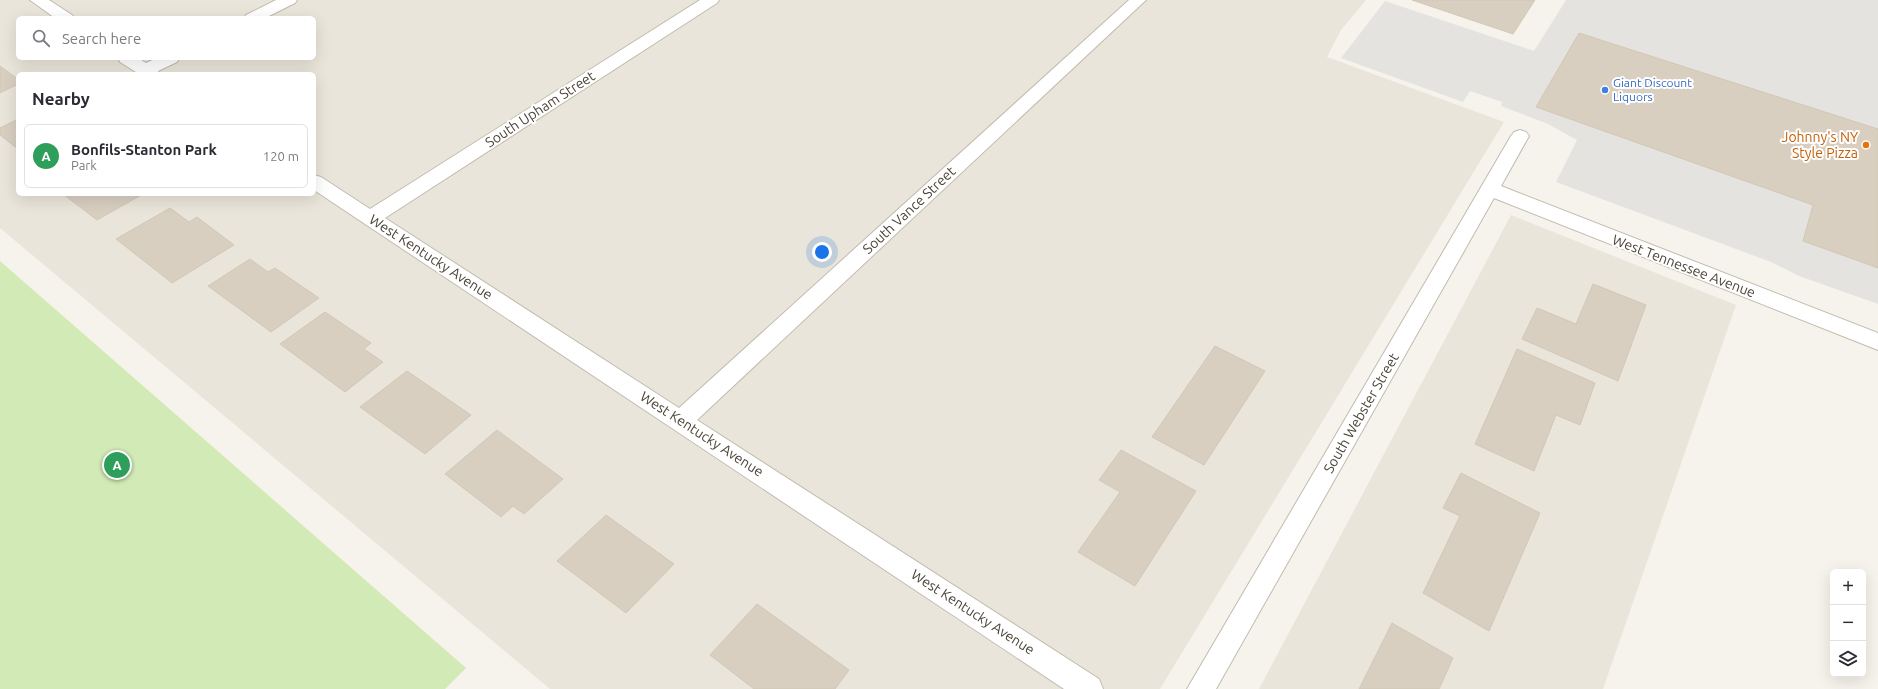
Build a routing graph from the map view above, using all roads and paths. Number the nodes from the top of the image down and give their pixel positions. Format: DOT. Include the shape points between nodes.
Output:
graph roads {
  1 [pos="38,0"];
  2 [pos="289,0"];
  3 [pos="711,0"];
  4 [pos="1138,0"];
  5 [pos="63,16"];
  6 [pos="256,16"];
  7 [pos="129,60"];
  8 [pos="168,60"];
  9 [pos="148,72"];
  10 [pos="1520,136"];
  11 [pos="316,182"];
  12 [pos="1490,189"];
  13 [pos="370,218"];
  14 [pos="1878,342"];
  15 [pos="681,420"];
  16 [pos="1089,689"];
  17 [pos="1201,689"];
  1 -- 5 [label="street"];
  2 -- 6 [label="street"];
  3 -- 13 [label="street, South Upham Street"];
  4 -- 15 [label="street, South Vance Street"];
  7 -- 9 [label="street"];
  8 -- 9 [label="street"];
  10 -- 12 [label="street, South Webster Street"];
  11 -- 13 [label="street, West Kentucky Avenue"];
  12 -- 14 [label="street, West Tennessee Avenue"];
  12 -- 17 [label="street, South Webster Street"];
  13 -- 15 [label="street, West Kentucky Avenue"];
  15 -- 16 [label="street, West Kentucky Avenue"];
}
